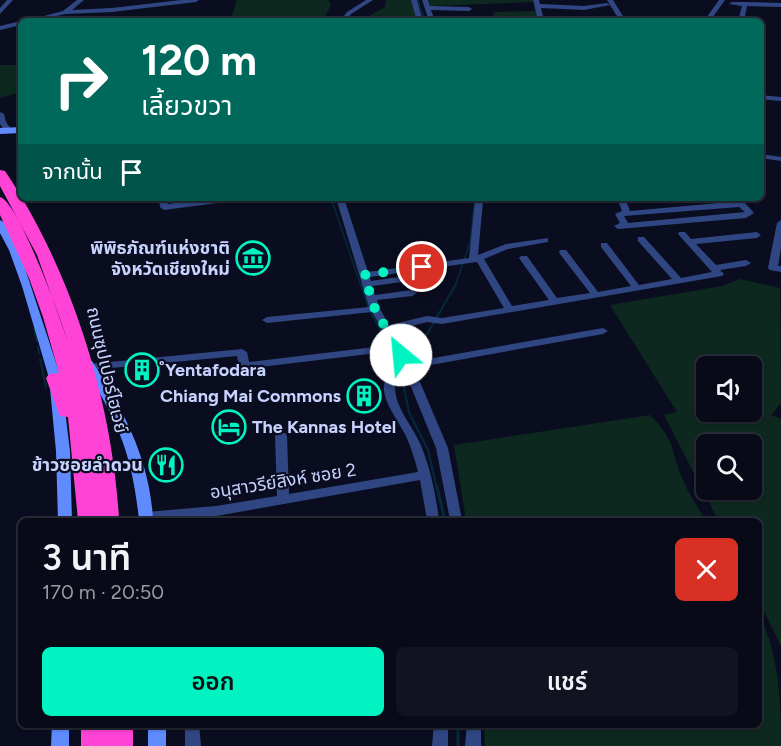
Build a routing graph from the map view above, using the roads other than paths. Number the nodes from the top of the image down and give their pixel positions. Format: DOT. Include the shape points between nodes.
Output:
graph roads {
  1 [pos="10,0"];
  2 [pos="81,0"];
  3 [pos="196,0"];
  4 [pos="370,0"];
  5 [pos="414,0"];
  6 [pos="425,0"];
  7 [pos="722,0"];
  8 [pos="0,1"];
  9 [pos="70,2"];
  10 [pos="537,3"];
  11 [pos="609,3"];
  12 [pos="732,4"];
  13 [pos="745,4"];
  14 [pos="781,5"];
  15 [pos="427,8"];
  16 [pos="469,9"];
  17 [pos="0,12"];
  18 [pos="65,12"];
  19 [pos="41,18"];
  20 [pos="345,18"];
  21 [pos="419,18"];
  22 [pos="431,18"];
  23 [pos="540,18"];
  24 [pos="621,18"];
  25 [pos="709,18"];
  26 [pos="742,18"];
  27 [pos="18,24"];
  28 [pos="0,28"];
  29 [pos="764,97"];
  30 [pos="781,99"];
  31 [pos="0,114"];
  32 [pos="4,130"];
  33 [pos="764,157"];
  34 [pos="781,159"];
  35 [pos="0,174"];
  36 [pos="12,199"];
  37 [pos="163,201"];
  38 [pos="215,201"];
  39 [pos="341,201"];
  40 [pos="479,201"];
  41 [pos="622,201"];
  42 [pos="681,201"];
  43 [pos="740,201"];
  44 [pos="684,208"];
  45 [pos="627,213"];
  46 [pos="0,223"];
  47 [pos="781,223"];
  48 [pos="757,235"];
  49 [pos="641,239"];
  50 [pos="545,240"];
  51 [pos="604,245"];
  52 [pos="563,252"];
  53 [pos="524,258"];
  54 [pos="476,259"];
  55 [pos="746,263"];
  56 [pos="713,268"];
  57 [pos="777,268"];
  58 [pos="440,274"];
  59 [pos="365,279"];
  60 [pos="679,281"];
  61 [pos="637,288"];
  62 [pos="412,293"];
  63 [pos="596,295"];
  64 [pos="371,298"];
  65 [pos="555,302"];
  66 [pos="375,309"];
  67 [pos="510,309"];
  68 [pos="267,320"];
  69 [pos="386,329"];
  70 [pos="603,331"];
  71 [pos="396,348"];
  72 [pos="86,361"];
  73 [pos="408,366"];
  74 [pos="55,378"];
  75 [pos="281,436"];
  76 [pos="86,461"];
  77 [pos="425,475"];
  78 [pos="283,499"];
  79 [pos="216,516"];
  80 [pos="65,518"];
  81 [pos="89,518"];
  82 [pos="109,518"];
  83 [pos="146,518"];
  84 [pos="169,518"];
  85 [pos="433,518"];
  86 [pos="456,518"];
  87 [pos="61,728"];
  88 [pos="94,728"];
  89 [pos="120,728"];
  90 [pos="157,728"];
  91 [pos="192,728"];
  92 [pos="441,728"];
  93 [pos="474,728"];
  94 [pos="60,746"];
  95 [pos="94,746"];
  96 [pos="120,746"];
  97 [pos="157,746"];
  98 [pos="193,746"];
  99 [pos="440,746"];
  100 [pos="473,746"];
  1 -- 8 [label="street"];
  1 -- 17 [label="street"];
  2 -- 9 [label="street"];
  3 -- 18 [label="street"];
  4 -- 20 [label="street"];
  5 -- 21 [label="street"];
  6 -- 15 [label="street"];
  7 -- 25 [label="street"];
  9 -- 18 [label="street"];
  10 -- 11 [label="street" via="584,8"];
  10 -- 23 [label="street"];
  11 -- 24 [label="street"];
  12 -- 13 [label="street"];
  13 -- 14 [label="street"];
  13 -- 26 [label="street"];
  15 -- 16 [label="street"];
  15 -- 22 [label="street"];
  18 -- 19 [label="street"];
  27 -- 28 [label="street"];
  29 -- 30 [label="street"];
  31 -- 32 [label="street"];
  33 -- 34 [label="street"];
  35 -- 36 [label="highway, ถนนซุปเปอร์ไฮเวย์"];
  36 -- 72 [label="highway, ถนนซุปเปอร์ไฮเวย์" via="33,227 58,282"];
  36 -- 76 [label="highway, ถนนซุปเปอร์ไฮเวย์" via="19,236 61,342"];
  37 -- 38 [label="street" via="164,207"];
  39 -- 59 [label="street"];
  40 -- 54 [label="street"];
  41 -- 45 [label="street"];
  42 -- 44 [label="street"];
  43 -- 44 [label="street"];
  43 -- 45 [label="street" via="749,214 622,226 619,214"];
  44 -- 45 [label="street"];
  46 -- 74 [label="main road" via="27,286"];
  47 -- 57 [label="street"];
  48 -- 56 [label="street" via="685,238"];
  49 -- 60 [label="street"];
  50 -- 54 [label="street" via="506,247"];
  51 -- 61 [label="street"];
  52 -- 63 [label="street"];
  53 -- 65 [label="street"];
  54 -- 59 [label="street"];
  54 -- 67 [label="street"];
  55 -- 56 [label="street"];
  56 -- 60 [label="street" via="719,274"];
  58 -- 59 [label="street"];
  59 -- 64 [label="street"];
  60 -- 61 [label="street"];
  61 -- 63 [label="street"];
  62 -- 64 [label="street"];
  63 -- 65 [label="street"];
  64 -- 66 [label="street"];
  65 -- 67 [label="street"];
  66 -- 68 [label="street"];
  66 -- 69 [label="street"];
  67 -- 69 [label="street" via="442,321 427,319"];
  69 -- 71 [label="street"];
  70 -- 73 [label="street"];
  71 -- 72 [label="street" via="244,366 242,351"];
  71 -- 73 [label="street"];
  72 -- 82 [label="highway, ถนนซุปเปอร์ไฮเวย์"];
  72 -- 83 [label="main road" via="133,446"];
  73 -- 77 [label="street" via="391,376 389,392"];
  73 -- 86 [label="street" via="442,448"];
  74 -- 76 [label="highway"];
  74 -- 80 [label="main road"];
  75 -- 78 [label="street"];
  76 -- 81 [label="highway, ถนนซุปเปอร์ไฮเวย์"];
  77 -- 78 [label="street, อนุสาวรีย์สิงห์ ซอย 2"];
  77 -- 85 [label="street"];
  78 -- 79 [label="street, อนุสาวรีย์สิงห์ ซอย 2"];
  79 -- 84 [label="street, อนุสาวรีย์สิงห์ ซอย 2"];
  87 -- 94 [label="main road"];
  88 -- 95 [label="highway"];
  89 -- 96 [label="highway"];
  90 -- 97 [label="main road"];
  91 -- 98 [label="street"];
  92 -- 99 [label="street"];
  93 -- 100 [label="street"];
}
